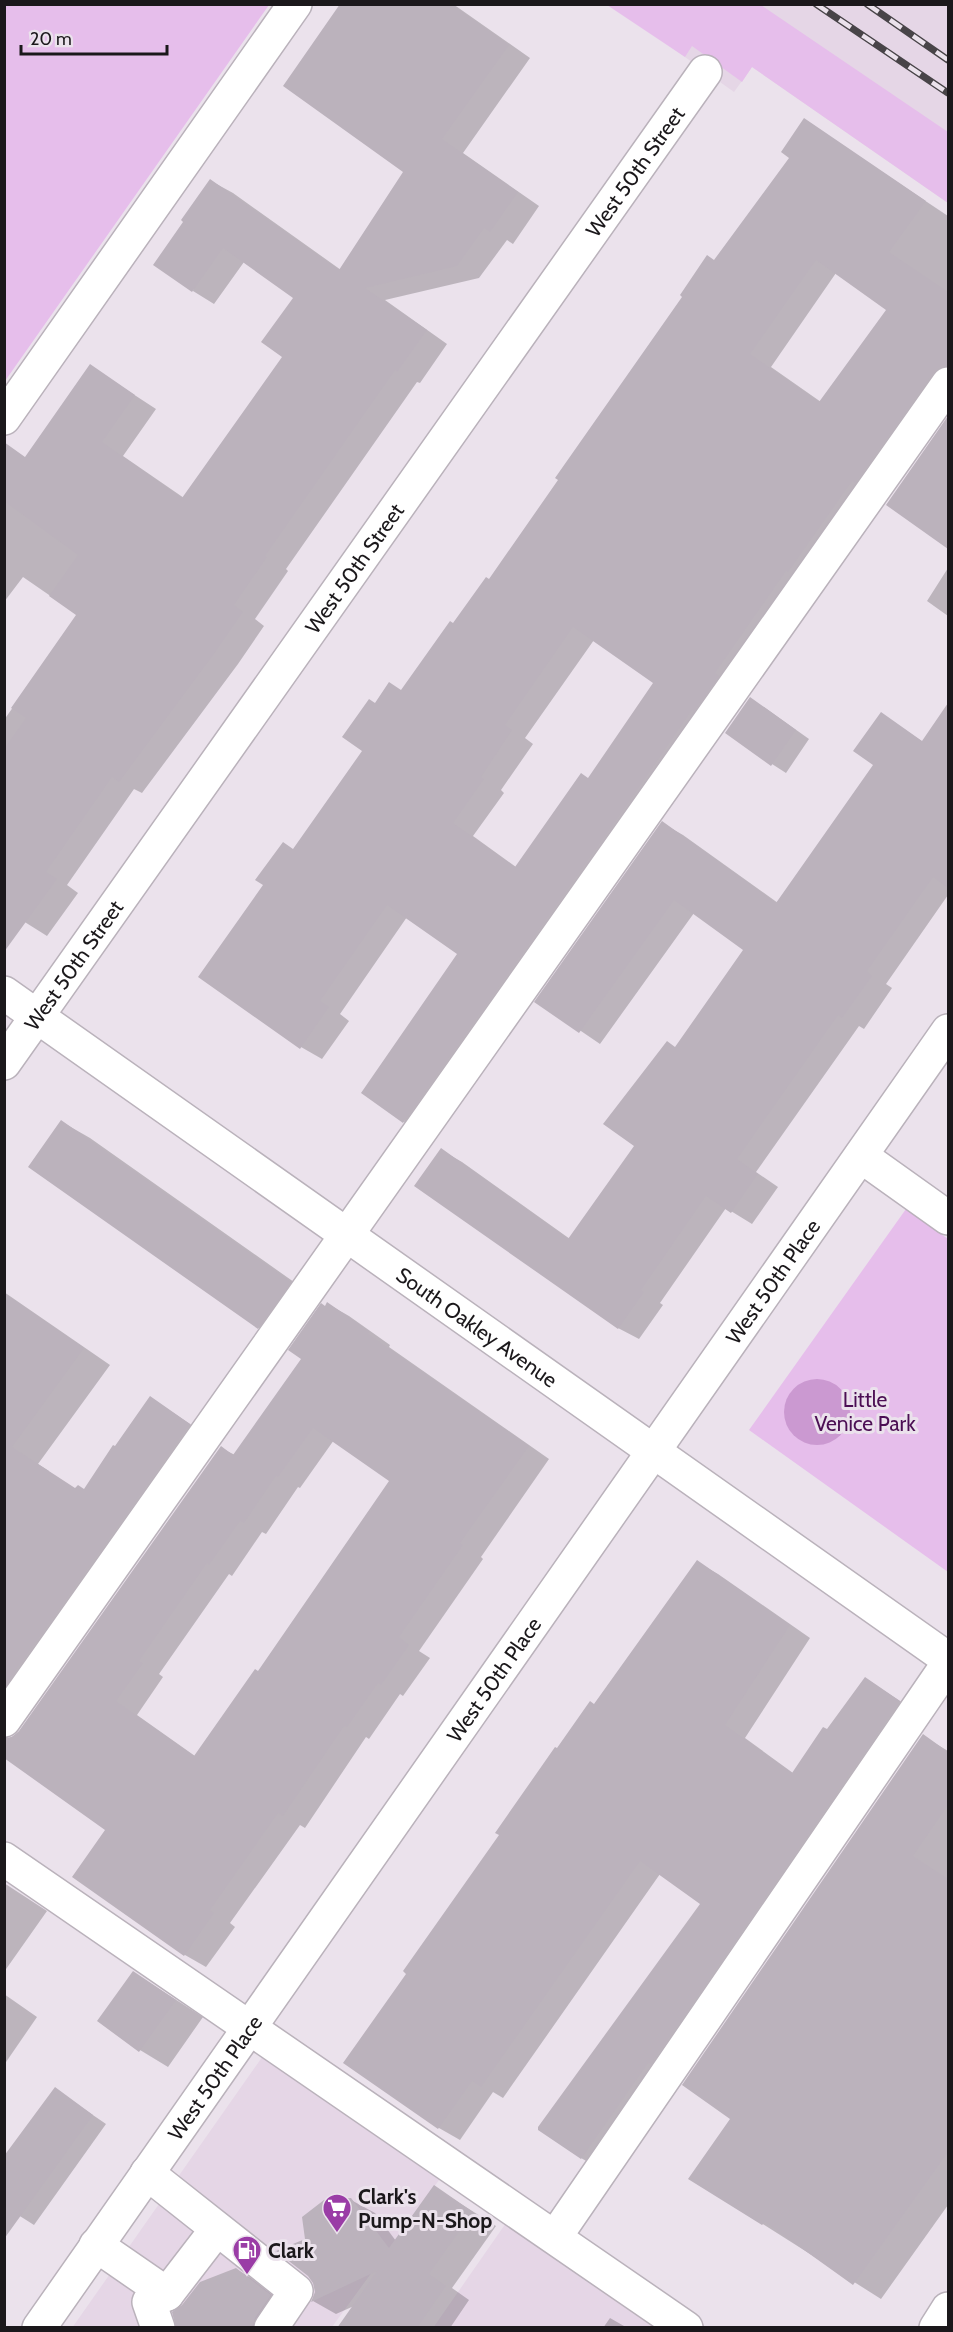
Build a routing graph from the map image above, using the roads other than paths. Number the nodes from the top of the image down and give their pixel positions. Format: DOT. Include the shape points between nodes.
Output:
graph roads {
  1 [pos="294,4"];
  2 [pos="705,72"];
  3 [pos="948,384"];
  4 [pos="4,418"];
  5 [pos="4,993"];
  6 [pos="37,1017"];
  7 [pos="948,1031"];
  8 [pos="4,1063"];
  9 [pos="861,1156"];
  10 [pos="948,1218"];
  11 [pos="348,1235"];
  12 [pos="654,1451"];
  13 [pos="948,1662"];
  14 [pos="4,1720"];
  15 [pos="4,1859"];
  16 [pos="249,2027"];
  17 [pos="147,2173"];
  18 [pos="217,2229"];
  19 [pos="555,2237"];
  20 [pos="96,2245"];
  21 [pos="167,2294"];
  22 [pos="948,2309"];
  23 [pos="39,2328"];
  24 [pos="158,2328"];
  25 [pos="271,2328"];
  26 [pos="686,2328"];
  27 [pos="936,2328"];
  1 -- 4 [label="street"];
  2 -- 6 [label="street, West 50th Street"];
  3 -- 11 [label="street"];
  5 -- 6 [label="street, South Oakley Avenue"];
  6 -- 8 [label="street, West 50th Street"];
  6 -- 11 [label="street, South Oakley Avenue"];
  7 -- 9 [label="street, West 50th Place"];
  9 -- 10 [label="street"];
  9 -- 12 [label="street, West 50th Place"];
  11 -- 12 [label="street, South Oakley Avenue"];
  11 -- 14 [label="street"];
  12 -- 13 [label="street, South Oakley Avenue"];
  12 -- 16 [label="street, West 50th Place"];
  13 -- 19 [label="street"];
  15 -- 16 [label="street"];
  16 -- 17 [label="street, West 50th Place"];
  16 -- 19 [label="street"];
  17 -- 18 [label="street"];
  17 -- 20 [label="street, West 50th Place"];
  18 -- 21 [label="street"];
  18 -- 25 [label="street" via="296,2291"];
  19 -- 26 [label="street"];
  20 -- 21 [label="street"];
  20 -- 23 [label="street, West 50th Place"];
  21 -- 24 [label="street" via="149,2302"];
  22 -- 27 [label="street"];
}
